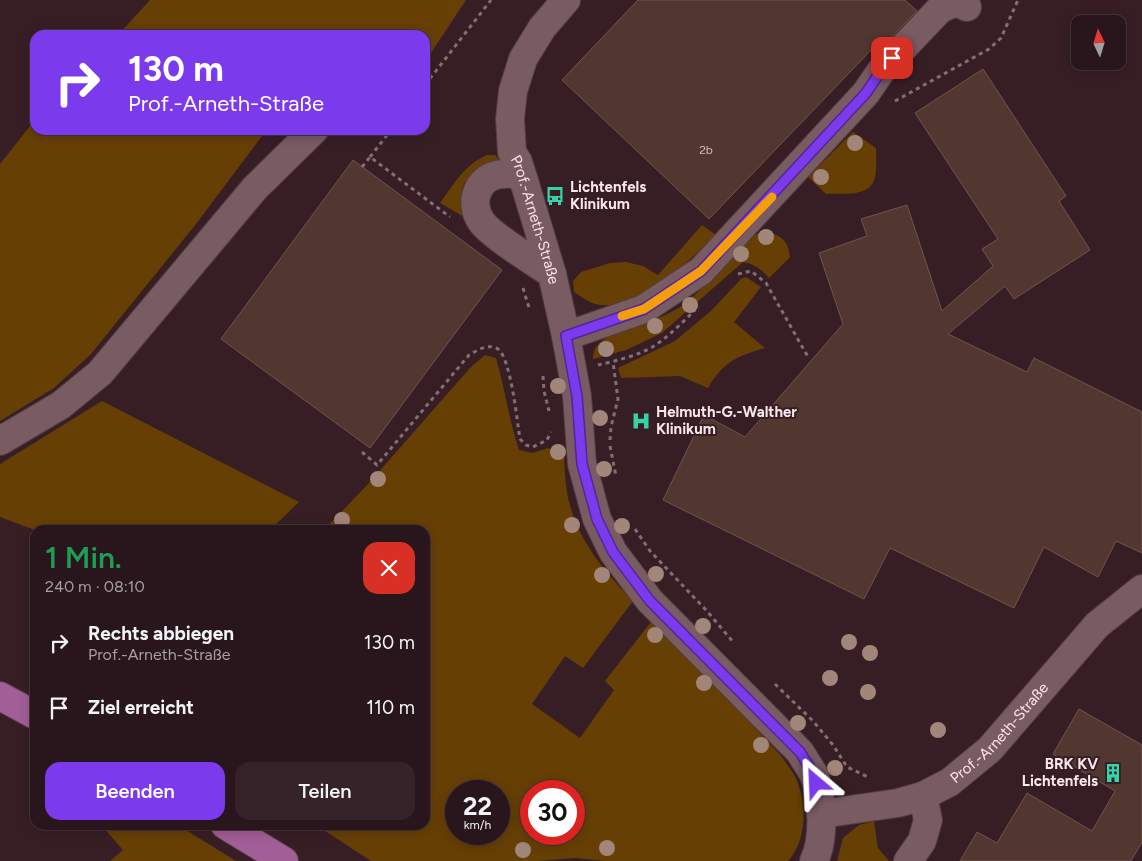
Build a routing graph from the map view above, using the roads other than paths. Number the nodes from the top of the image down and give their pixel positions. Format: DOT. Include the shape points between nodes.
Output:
graph roads {
  1 [pos="566,0"];
  2 [pos="967,7"];
  3 [pos="309,135"];
  4 [pos="524,181"];
  5 [pos="552,274"];
  6 [pos="566,336"];
  7 [pos="0,441"];
  8 [pos="1142,589"];
  9 [pos="0,696"];
  10 [pos="30,712"];
  11 [pos="923,796"];
  12 [pos="821,814"];
  13 [pos="233,830"];
  14 [pos="284,861"];
  15 [pos="814,861"];
  16 [pos="908,861"];
  1 -- 4 [label="street, Prof.-Arneth-Straße" via="542,28 523,59 513,90 510,119 512,152"];
  2 -- 6 [label="street" via="956,2 940,9 701,271 644,309"];
  3 -- 7 [label="street" via="254,188 100,373 61,405"];
  4 -- 5 [label="street, Prof.-Arneth-Straße"];
  4 -- 5 [label="street" via="515,174 497,174 482,182 475,195 475,210 482,223 494,234"];
  5 -- 6 [label="street, Prof.-Arneth-Straße"];
  6 -- 12 [label="street, Prof.-Arneth-Straße" via="577,396 582,464 597,519 613,552 650,601 800,752 813,773"];
  8 -- 11 [label="street, Prof.-Arneth-Straße" via="1097,625 990,749 950,782"];
  9 -- 10 [label="main road"];
  11 -- 12 [label="street, Prof.-Arneth-Straße" via="881,806"];
  11 -- 16 [label="street" via="928,820 922,841"];
  12 -- 15 [label="street, Prof.-Arneth-Straße" via="821,833"];
  13 -- 14 [label="main road"];
}
